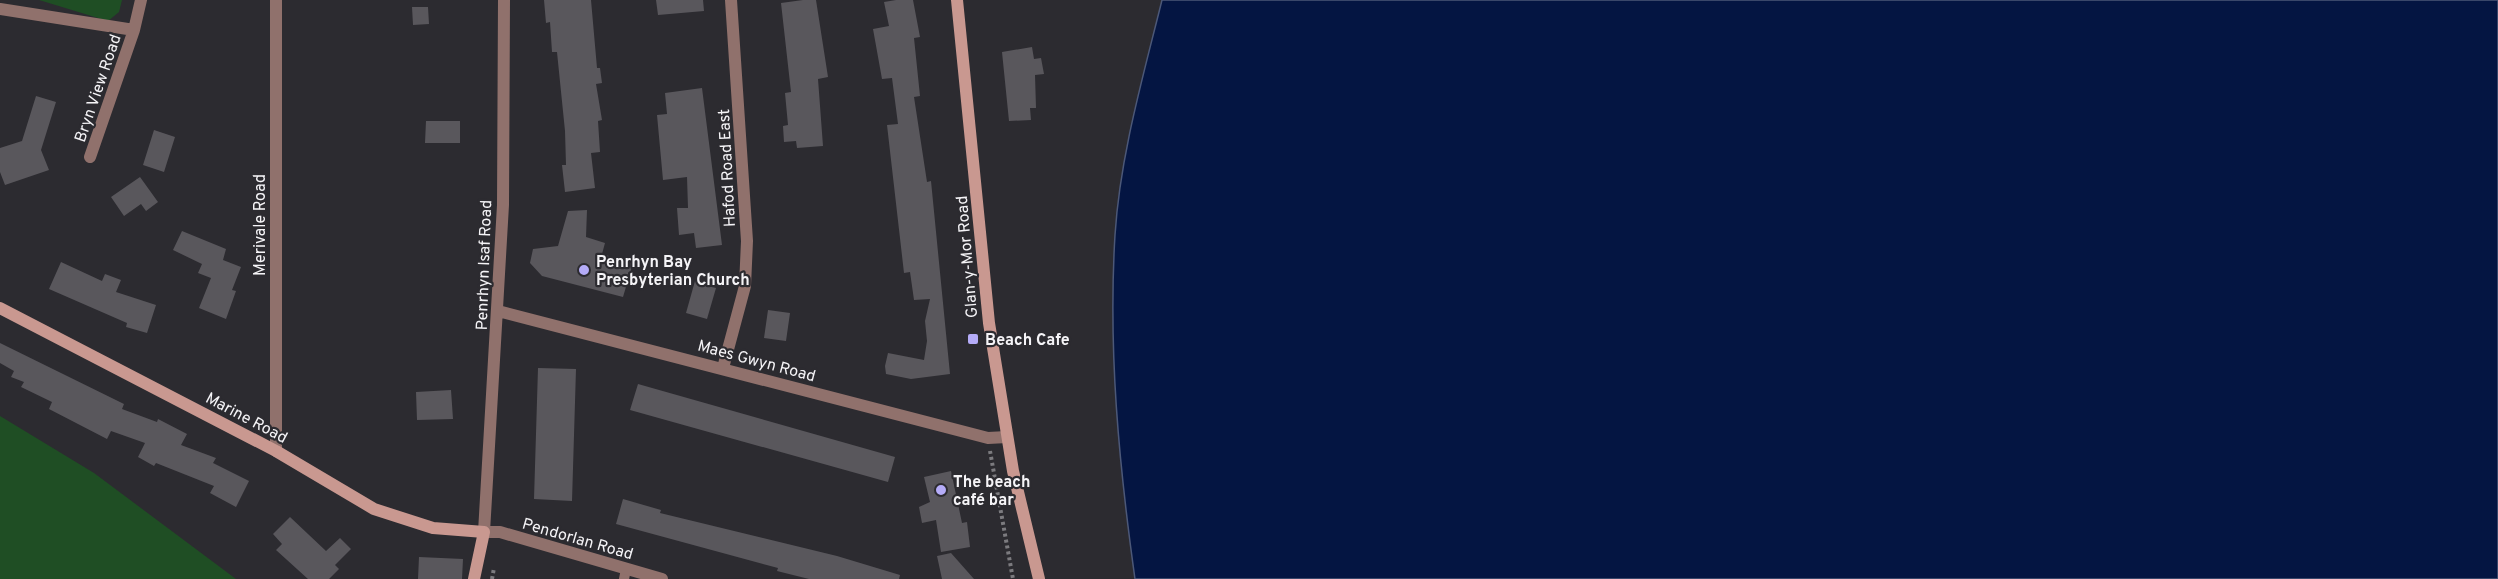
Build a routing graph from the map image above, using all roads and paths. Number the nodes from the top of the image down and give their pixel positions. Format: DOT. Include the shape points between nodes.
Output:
graph roads {
  1 [pos="141,0"];
  2 [pos="276,0"];
  3 [pos="504,0"];
  4 [pos="731,0"];
  5 [pos="957,0"];
  6 [pos="0,9"];
  7 [pos="134,30"];
  8 [pos="90,157"];
  9 [pos="0,308"];
  10 [pos="498,311"];
  11 [pos="723,368"];
  12 [pos="1007,437"];
  13 [pos="988,438"];
  14 [pos="276,451"];
  15 [pos="484,532"];
  16 [pos="625,574"];
  17 [pos="474,579"];
  18 [pos="662,579"];
  19 [pos="1012,579"];
  20 [pos="1039,579"];
  1 -- 7 [label="street, Bryn View Road"];
  2 -- 14 [label="street, Merivale Road"];
  3 -- 10 [label="street, Penrhyn Isaf Road"];
  4 -- 11 [label="street, Hafod Road East" via="747,241 745,286"];
  5 -- 12 [label="street, Glan-y-Mor Road" via="989,323"];
  6 -- 7 [label="street, Bryn View Road"];
  7 -- 8 [label="street, Bryn View Road"];
  9 -- 14 [label="street, Marine Road"];
  10 -- 11 [label="street, Maes Gwyn Road"];
  10 -- 15 [label="street, Penrhyn Isaf Road"];
  11 -- 13 [label="street, Maes Gwyn Road"];
  12 -- 13 [label="street, Maes Gwyn Road"];
  12 -- 20 [label="street, Glan-y-Mor Road"];
  13 -- 19 [label="path"];
  14 -- 15 [label="street, Marine Road" via="374,509 433,528"];
  15 -- 16 [label="street, Pendorlan Road" via="500,532"];
  15 -- 17 [label="street"];
  16 -- 18 [label="street, Pendorlan Road"];
}
